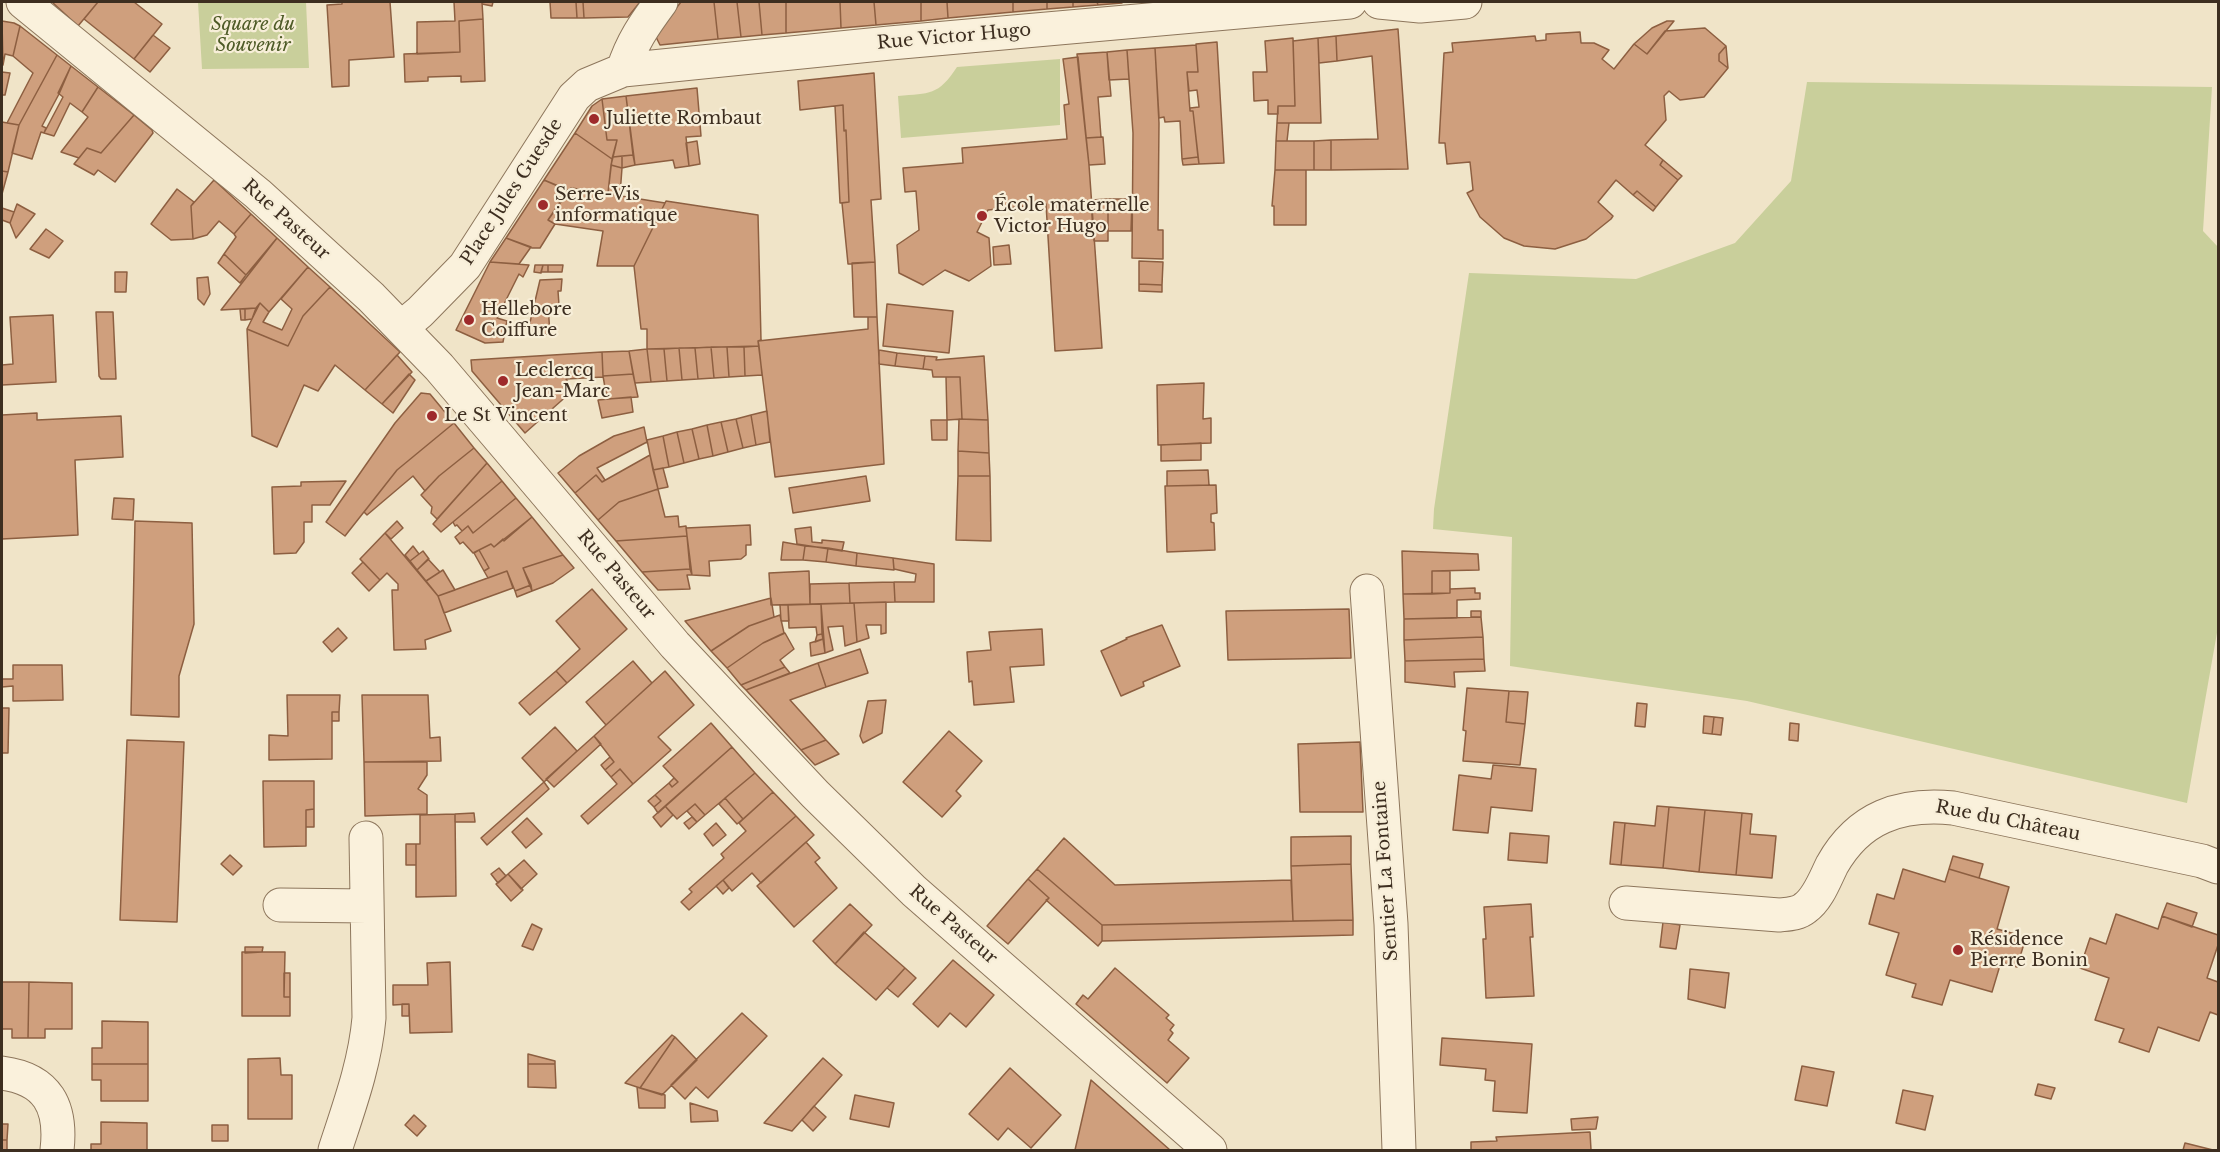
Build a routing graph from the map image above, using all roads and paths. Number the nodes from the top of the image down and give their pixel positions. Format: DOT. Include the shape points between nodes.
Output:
graph roads {
  1 [pos="23,2"];
  2 [pos="661,2"];
  3 [pos="1350,2"];
  4 [pos="1378,2"];
  5 [pos="1465,2"];
  6 [pos="623,70"];
  7 [pos="568,104"];
  8 [pos="402,327"];
  9 [pos="1367,591"];
  10 [pos="366,838"];
  11 [pos="2218,867"];
  12 [pos="1626,903"];
  13 [pos="280,905"];
  14 [pos="367,906"];
  15 [pos="2,1073"];
  16 [pos="57,1150"];
  17 [pos="335,1150"];
  18 [pos="1210,1150"];
  19 [pos="1399,1150"];
  1 -- 8 [label="street, Rue Pasteur" via="258,194"];
  2 -- 6 [label="street" via="639,31"];
  3 -- 6 [label="street, Rue Victor Hugo"];
  4 -- 5 [label="street" via="1420,6"];
  6 -- 7 [label="street, Rue Victor Hugo" via="587,85"];
  7 -- 8 [label="street, Place Jules Guesde" via="465,267"];
  8 -- 18 [label="street, Rue Pasteur" via="675,645 815,794 908,886"];
  9 -- 19 [label="street, Sentier La Fontaine" via="1391,924"];
  10 -- 14 [label="street"];
  11 -- 12 [label="street, Rue du Château" via="1953,808 1928,806 1907,808 1863,828 1836,858 1805,909 1794,914"];
  13 -- 14 [label="street"];
  14 -- 17 [label="street" via="367,1041"];
  15 -- 16 [label="street" via="27,1079 51,1100 57,1120"];
}
